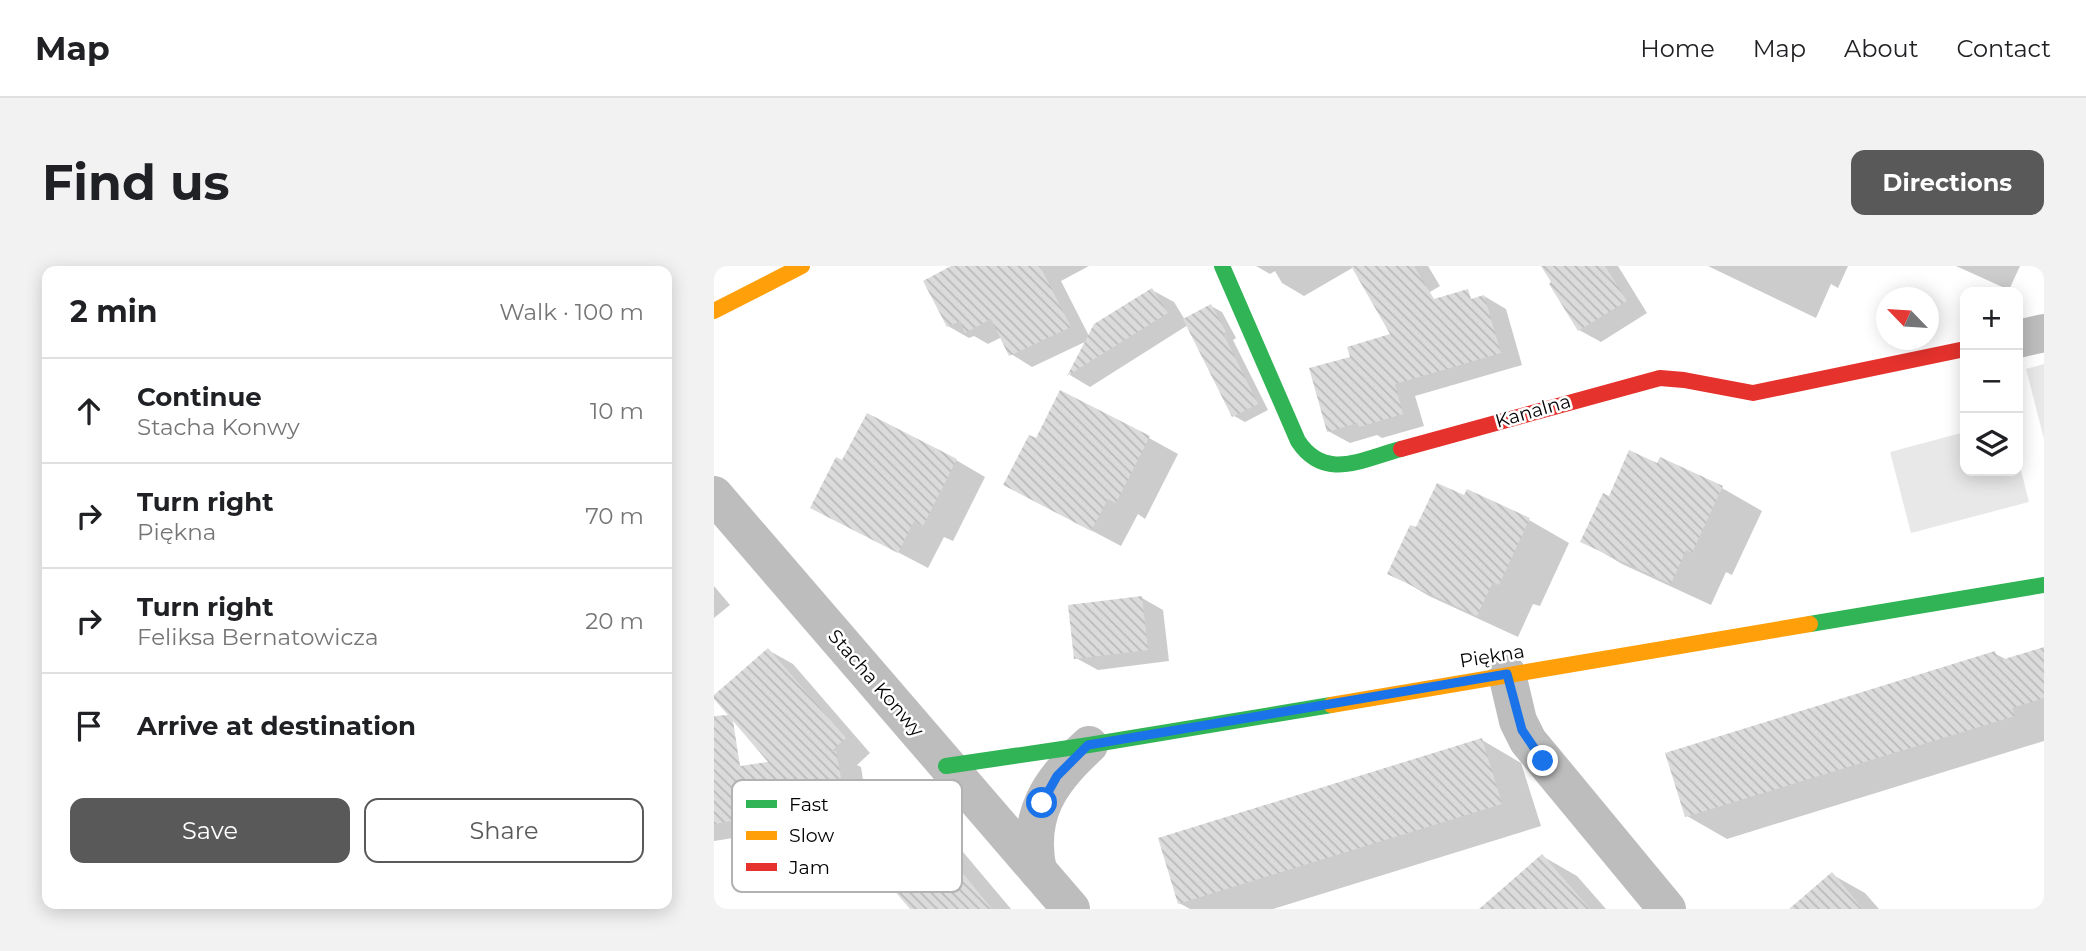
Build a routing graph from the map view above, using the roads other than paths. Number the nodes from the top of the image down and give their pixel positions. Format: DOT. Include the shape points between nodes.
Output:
graph roads {
  1 [pos="802,266"];
  2 [pos="1222,266"];
  3 [pos="714,312"];
  4 [pos="2044,333"];
  5 [pos="2023,338"];
  6 [pos="1960,350"];
  7 [pos="714,495"];
  8 [pos="2044,585"];
  9 [pos="1507,674"];
  10 [pos="1088,745"];
  11 [pos="946,766"];
  12 [pos="958,780"];
  13 [pos="962,784"];
  14 [pos="1038,871"];
  15 [pos="1070,909"];
  16 [pos="1667,909"];
  1 -- 3 [label="street"];
  2 -- 6 [label="street, Kanalna" via="1298,441 1307,456 1327,466 1660,377 1754,393"];
  4 -- 5 [label="street"];
  7 -- 11 [label="street, Stacha Konwy"];
  8 -- 9 [label="street, Piękna"];
  9 -- 10 [label="street, Piękna"];
  9 -- 16 [label="street" via="1518,721 1528,741"];
  10 -- 11 [label="street, Piękna"];
  10 -- 14 [label="street" via="1057,776 1042,803 1035,835"];
  11 -- 12 [label="street, Stacha Konwy"];
  13 -- 14 [label="street, Stacha Konwy"];
  14 -- 15 [label="street, Stacha Konwy"];
}
